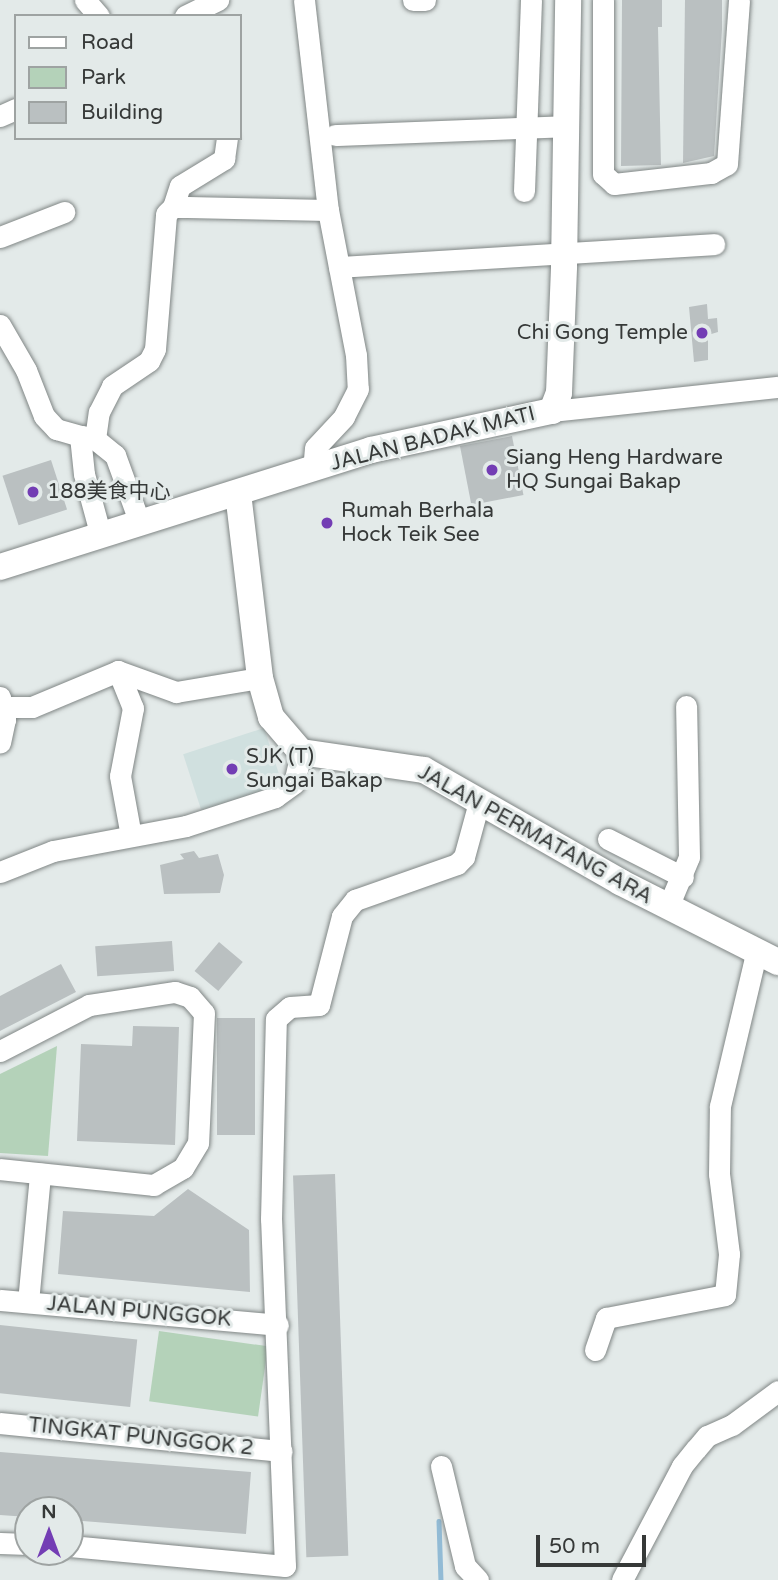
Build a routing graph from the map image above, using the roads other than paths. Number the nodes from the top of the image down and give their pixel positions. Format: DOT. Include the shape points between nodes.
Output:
graph roads {
  1 [pos="85,0"];
  2 [pos="218,0"];
  3 [pos="304,0"];
  4 [pos="413,0"];
  5 [pos="425,0"];
  6 [pos="531,0"];
  7 [pos="568,0"];
  8 [pos="603,0"];
  9 [pos="739,0"];
  10 [pos="97,14"];
  11 [pos="189,14"];
  12 [pos="566,126"];
  13 [pos="527,128"];
  14 [pos="335,135"];
  15 [pos="227,140"];
  16 [pos="524,191"];
  17 [pos="173,208"];
  18 [pos="328,210"];
  19 [pos="64,212"];
  20 [pos="0,237"];
  21 [pos="713,244"];
  22 [pos="564,253"];
  23 [pos="339,267"];
  24 [pos="0,325"];
  25 [pos="778,387"];
  26 [pos="552,411"];
  27 [pos="87,437"];
  28 [pos="313,469"];
  29 [pos="238,493"];
  30 [pos="139,521"];
  31 [pos="100,533"];
  32 [pos="0,567"];
  33 [pos="118,671"];
  34 [pos="260,678"];
  35 [pos="2,702"];
  36 [pos="686,706"];
  37 [pos="0,743"];
  38 [pos="301,752"];
  39 [pos="479,802"];
  40 [pos="131,836"];
  41 [pos="608,839"];
  42 [pos="0,872"];
  43 [pos="683,877"];
  44 [pos="668,907"];
  45 [pos="767,958"];
  46 [pos="0,1051"];
  47 [pos="0,1169"];
  48 [pos="40,1174"];
  49 [pos="0,1300"];
  50 [pos="28,1302"];
  51 [pos="278,1325"];
  52 [pos="595,1350"];
  53 [pos="778,1391"];
  54 [pos="0,1423"];
  55 [pos="282,1451"];
  56 [pos="441,1466"];
  57 [pos="84,1548"];
  58 [pos="286,1573"];
  59 [pos="478,1580"];
  60 [pos="622,1580"];
  1 -- 10 [label="street"];
  2 -- 11 [label="street"];
  3 -- 18 [label="street"];
  4 -- 5 [label="street"];
  6 -- 13 [label="street"];
  7 -- 12 [label="main road, JALAN BADAK MATI"];
  8 -- 9 [label="street" via="603,174 614,184 711,173 727,164"];
  12 -- 13 [label="street"];
  12 -- 22 [label="main road, JALAN BADAK MATI"];
  13 -- 14 [label="street"];
  13 -- 16 [label="street"];
  15 -- 17 [label="street" via="224,159 180,186"];
  17 -- 18 [label="street"];
  17 -- 27 [label="street" via="162,222 155,349 149,361 112,386"];
  18 -- 23 [label="street"];
  19 -- 20 [label="street"];
  21 -- 22 [label="street"];
  22 -- 23 [label="street"];
  22 -- 26 [label="main road, JALAN BADAK MATI" via="559,393"];
  23 -- 28 [label="street" via="358,389 344,417 315,448"];
  24 -- 27 [label="street" via="26,370 44,416 56,429"];
  25 -- 26 [label="street"];
  26 -- 28 [label="main road, JALAN BADAK MATI" via="408,441"];
  27 -- 30 [label="street" via="115,455"];
  27 -- 31 [label="street" via="84,474"];
  28 -- 29 [label="main road, JALAN BADAK MATI"];
  29 -- 30 [label="main road, JALAN BADAK MATI"];
  29 -- 34 [label="main road"];
  30 -- 31 [label="main road, JALAN BADAK MATI"];
  31 -- 32 [label="main road, JALAN BADAK MATI"];
  33 -- 34 [label="street" via="176,692"];
  33 -- 35 [label="street" via="32,707"];
  33 -- 40 [label="street" via="133,708 120,776"];
  34 -- 38 [label="main road" via="271,717"];
  35 -- 37 [label="street"];
  36 -- 43 [label="street" via="689,857"];
  38 -- 39 [label="main road, JALAN PERMATANG ARA" via="424,770"];
  38 -- 40 [label="street" via="294,783 275,797 186,826"];
  39 -- 44 [label="main road, JALAN PERMATANG ARA"];
  39 -- 51 [label="street" via="464,857 355,900 342,916 318,1005 290,1007 276,1019 271,1219"];
  40 -- 42 [label="street" via="53,851"];
  41 -- 43 [label="street"];
  43 -- 44 [label="street"];
  44 -- 45 [label="main road, JALAN PERMATANG ARA"];
  45 -- 52 [label="street" via="720,1106 719,1174 729,1254 725,1295 606,1318"];
  46 -- 48 [label="street" via="89,1005 175,992 190,997 204,1013 198,1143 183,1168 154,1185"];
  47 -- 48 [label="street"];
  48 -- 50 [label="street"];
  49 -- 50 [label="street, JALAN PUNGGOK"];
  50 -- 51 [label="street, JALAN PUNGGOK"];
  51 -- 55 [label="street"];
  53 -- 60 [label="street" via="732,1425 707,1436 689,1457"];
  54 -- 55 [label="street, TINGKAT PUNGGOK 2"];
  55 -- 58 [label="street"];
  56 -- 59 [label="street" via="465,1566"];
  57 -- 58 [label="street"];
}
